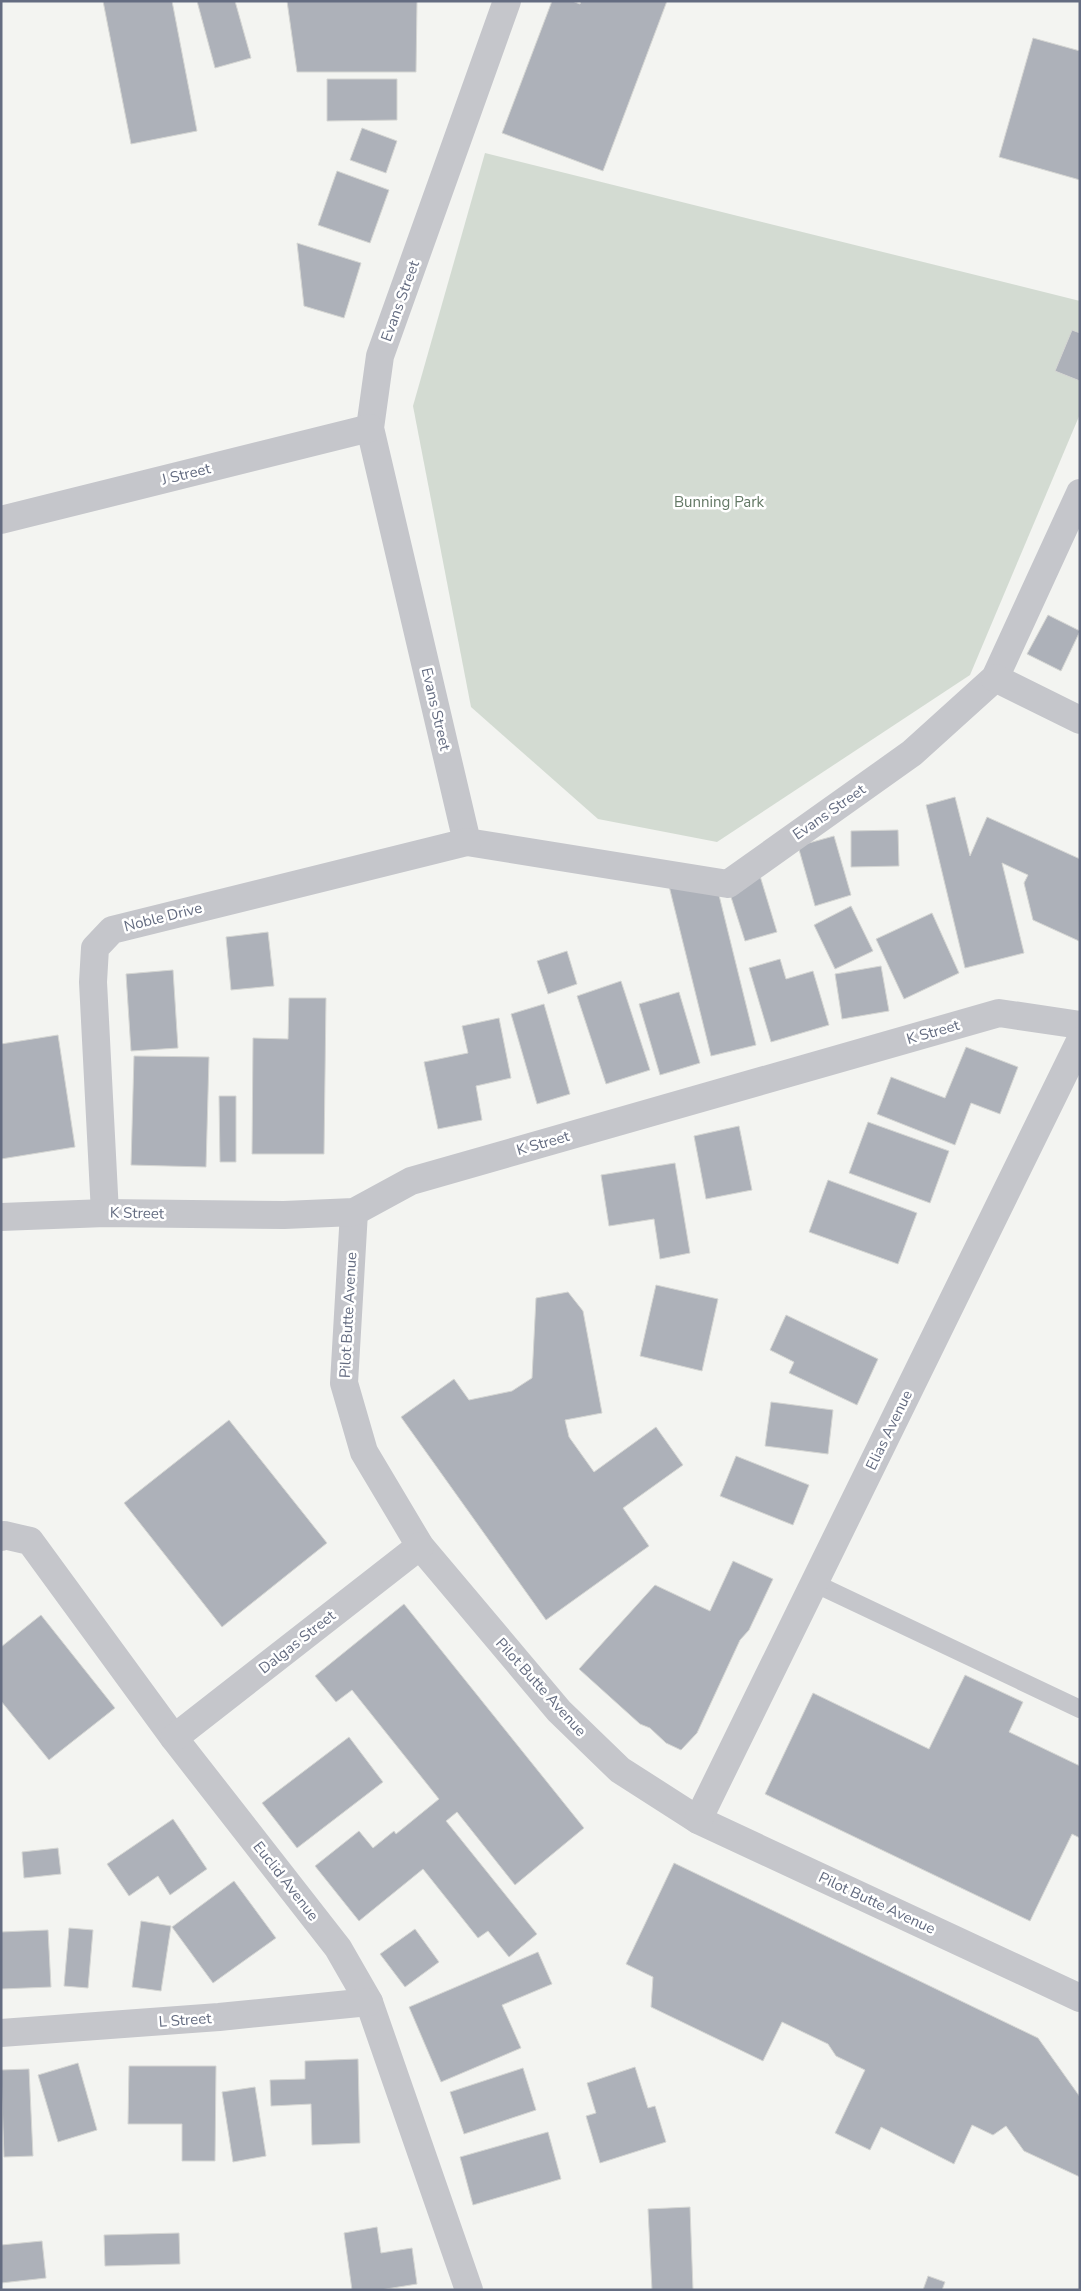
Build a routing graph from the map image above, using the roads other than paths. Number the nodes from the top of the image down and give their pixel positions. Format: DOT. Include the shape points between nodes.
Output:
graph roads {
  1 [pos="507,1"];
  2 [pos="370,428"];
  3 [pos="1080,492"];
  4 [pos="1,520"];
  5 [pos="995,678"];
  6 [pos="1080,720"];
  7 [pos="467,842"];
  8 [pos="1080,1025"];
  9 [pos="1080,1041"];
  10 [pos="354,1212"];
  11 [pos="105,1213"];
  12 [pos="1,1217"];
  13 [pos="3,1536"];
  14 [pos="420,1546"];
  15 [pos="814,1583"];
  16 [pos="1080,1709"];
  17 [pos="174,1738"];
  18 [pos="698,1820"];
  19 [pos="1080,1998"];
  20 [pos="369,2002"];
  21 [pos="1,2033"];
  22 [pos="469,2290"];
  1 -- 2 [label="street, Evans Street" via="380,356"];
  2 -- 4 [label="street, J Street"];
  2 -- 7 [label="street, Evans Street"];
  3 -- 5 [label="street"];
  5 -- 6 [label="street"];
  5 -- 7 [label="street, Evans Street" via="912,753 728,884"];
  7 -- 11 [label="street, Noble Drive" via="112,930 95,948 93,982"];
  8 -- 10 [label="street, K Street" via="1000,1013 411,1181"];
  9 -- 15 [label="street, Elias Avenue"];
  10 -- 11 [label="street, K Street" via="284,1215"];
  10 -- 14 [label="street, Pilot Butte Avenue" via="344,1383 364,1452"];
  11 -- 12 [label="street, K Street"];
  13 -- 17 [label="street, Euclid Avenue" via="30,1541"];
  14 -- 17 [label="street, Dalgas Street"];
  14 -- 18 [label="street, Pilot Butte Avenue" via="559,1712 620,1770"];
  15 -- 16 [label="lane"];
  15 -- 18 [label="street, Elias Avenue"];
  17 -- 20 [label="street, Euclid Avenue" via="338,1948"];
  18 -- 19 [label="street, Pilot Butte Avenue"];
  20 -- 21 [label="street, L Street"];
  20 -- 22 [label="street, Euclid Avenue"];
}
